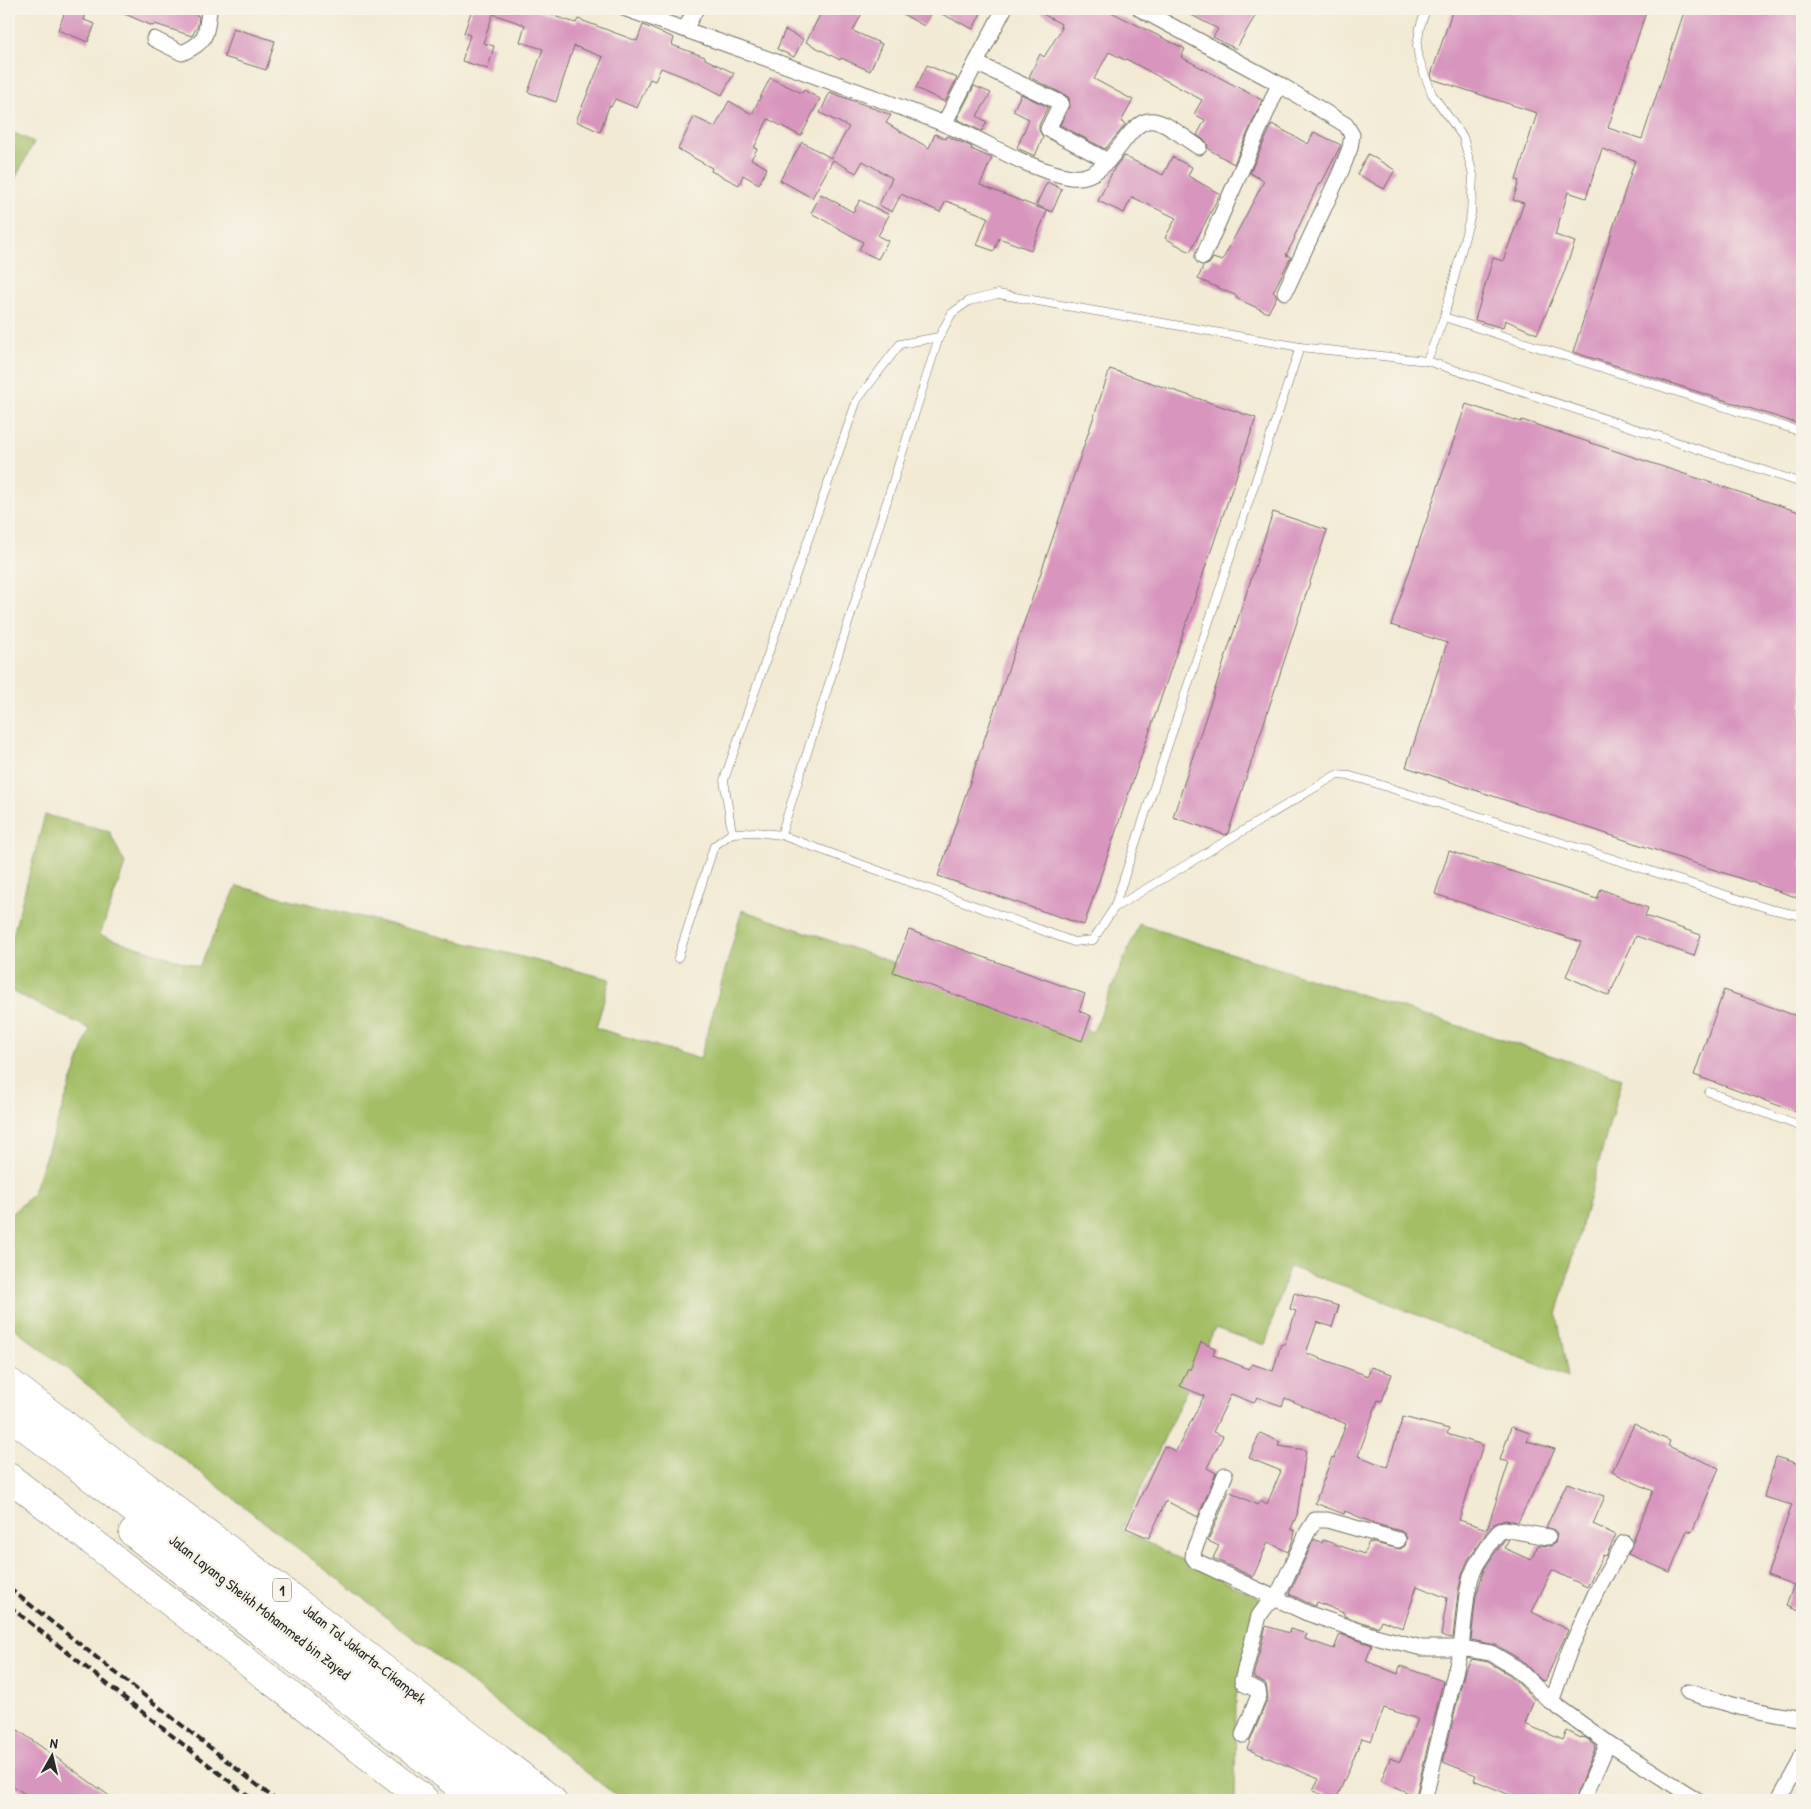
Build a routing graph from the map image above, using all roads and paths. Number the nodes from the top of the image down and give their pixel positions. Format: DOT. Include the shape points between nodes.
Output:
graph roads {
  1 [pos="626,9"];
  2 [pos="696,9"];
  3 [pos="1004,9"];
  4 [pos="1140,9"];
  5 [pos="1426,9"];
  6 [pos="211,10"];
  7 [pos="685,29"];
  8 [pos="154,39"];
  9 [pos="976,63"];
  10 [pos="1279,84"];
  11 [pos="944,124"];
  12 [pos="1199,148"];
  13 [pos="1108,161"];
  14 [pos="1202,256"];
  15 [pos="1285,292"];
  16 [pos="1444,317"];
  17 [pos="939,337"];
  18 [pos="1300,347"];
  19 [pos="1427,361"];
  20 [pos="1802,432"];
  21 [pos="1802,483"];
  22 [pos="732,833"];
  23 [pos="781,835"];
  24 [pos="1114,908"];
  25 [pos="1802,916"];
  26 [pos="678,958"];
  27 [pos="1709,1092"];
  28 [pos="1802,1127"];
  29 [pos="9,1382"];
  30 [pos="9,1415"];
  31 [pos="9,1436"];
  32 [pos="1224,1475"];
  33 [pos="9,1477"];
  34 [pos="1548,1537"];
  35 [pos="1398,1540"];
  36 [pos="1624,1543"];
  37 [pos="1276,1599"];
  38 [pos="1461,1648"];
  39 [pos="1688,1692"];
  40 [pos="1551,1702"];
  41 [pos="1802,1719"];
  42 [pos="1243,1735"];
  43 [pos="1608,1743"];
  44 [pos="1802,1756"];
  45 [pos="1678,1795"];
  46 [pos="425,1800"];
  47 [pos="477,1800"];
  48 [pos="510,1800"];
  49 [pos="552,1800"];
  50 [pos="1426,1800"];
  51 [pos="1583,1800"];
  52 [pos="1697,1800"];
  53 [pos="1779,1800"];
  1 -- 7 [label="street"];
  2 -- 7 [label="street"];
  3 -- 9 [label="street"];
  4 -- 10 [label="street"];
  5 -- 16 [label="lane" via="1417,46 1419,59 1432,94 1463,137 1474,175 1471,214"];
  6 -- 8 [label="street" via="207,31 199,46 182,53"];
  7 -- 11 [label="street"];
  9 -- 11 [label="street"];
  9 -- 13 [label="street" via="1061,103 1048,129"];
  10 -- 14 [label="street"];
  10 -- 15 [label="street" via="1346,125 1352,135 1341,170"];
  11 -- 13 [label="street" via="1040,168 1072,177 1085,176"];
  12 -- 13 [label="street" via="1162,124 1143,122"];
  16 -- 19 [label="lane"];
  16 -- 20 [label="lane"];
  17 -- 18 [label="lane" via="952,313 970,301 998,294"];
  17 -- 22 [label="lane" via="900,344 857,400 724,780"];
  17 -- 23 [label="lane"];
  18 -- 19 [label="lane"];
  18 -- 24 [label="lane"];
  19 -- 21 [label="lane"];
  22 -- 23 [label="lane"];
  22 -- 26 [label="lane" via="714,846"];
  23 -- 24 [label="lane" via="1074,942 1093,940"];
  24 -- 25 [label="lane" via="1336,775 1365,780 1770,909"];
  27 -- 28 [label="lane"];
  29 -- 49 [label="highway, Jalan Tol Jakarta–Cikampek / 1"];
  30 -- 48 [label="highway, Jalan Layang Sheikh Mohammed bin Zayed / 1"];
  31 -- 47 [label="highway, Jalan Layang Sheikh Mohammed bin Zayed"];
  32 -- 37 [label="street" via="1193,1557"];
  33 -- 46 [label="highway"];
  34 -- 38 [label="street" via="1504,1529 1493,1539 1471,1577"];
  35 -- 37 [label="street" via="1327,1520 1315,1520"];
  36 -- 40 [label="street" via="1574,1640"];
  37 -- 38 [label="street" via="1371,1635 1422,1648"];
  37 -- 42 [label="street" via="1259,1616 1242,1678 1244,1684 1258,1690 1259,1695"];
  38 -- 40 [label="street" via="1491,1653 1516,1668"];
  38 -- 50 [label="street"];
  39 -- 41 [label="street" via="1743,1708"];
  40 -- 43 [label="street"];
  43 -- 45 [label="street"];
  43 -- 51 [label="street"];
  44 -- 53 [label="street"];
  45 -- 52 [label="street"];
}
